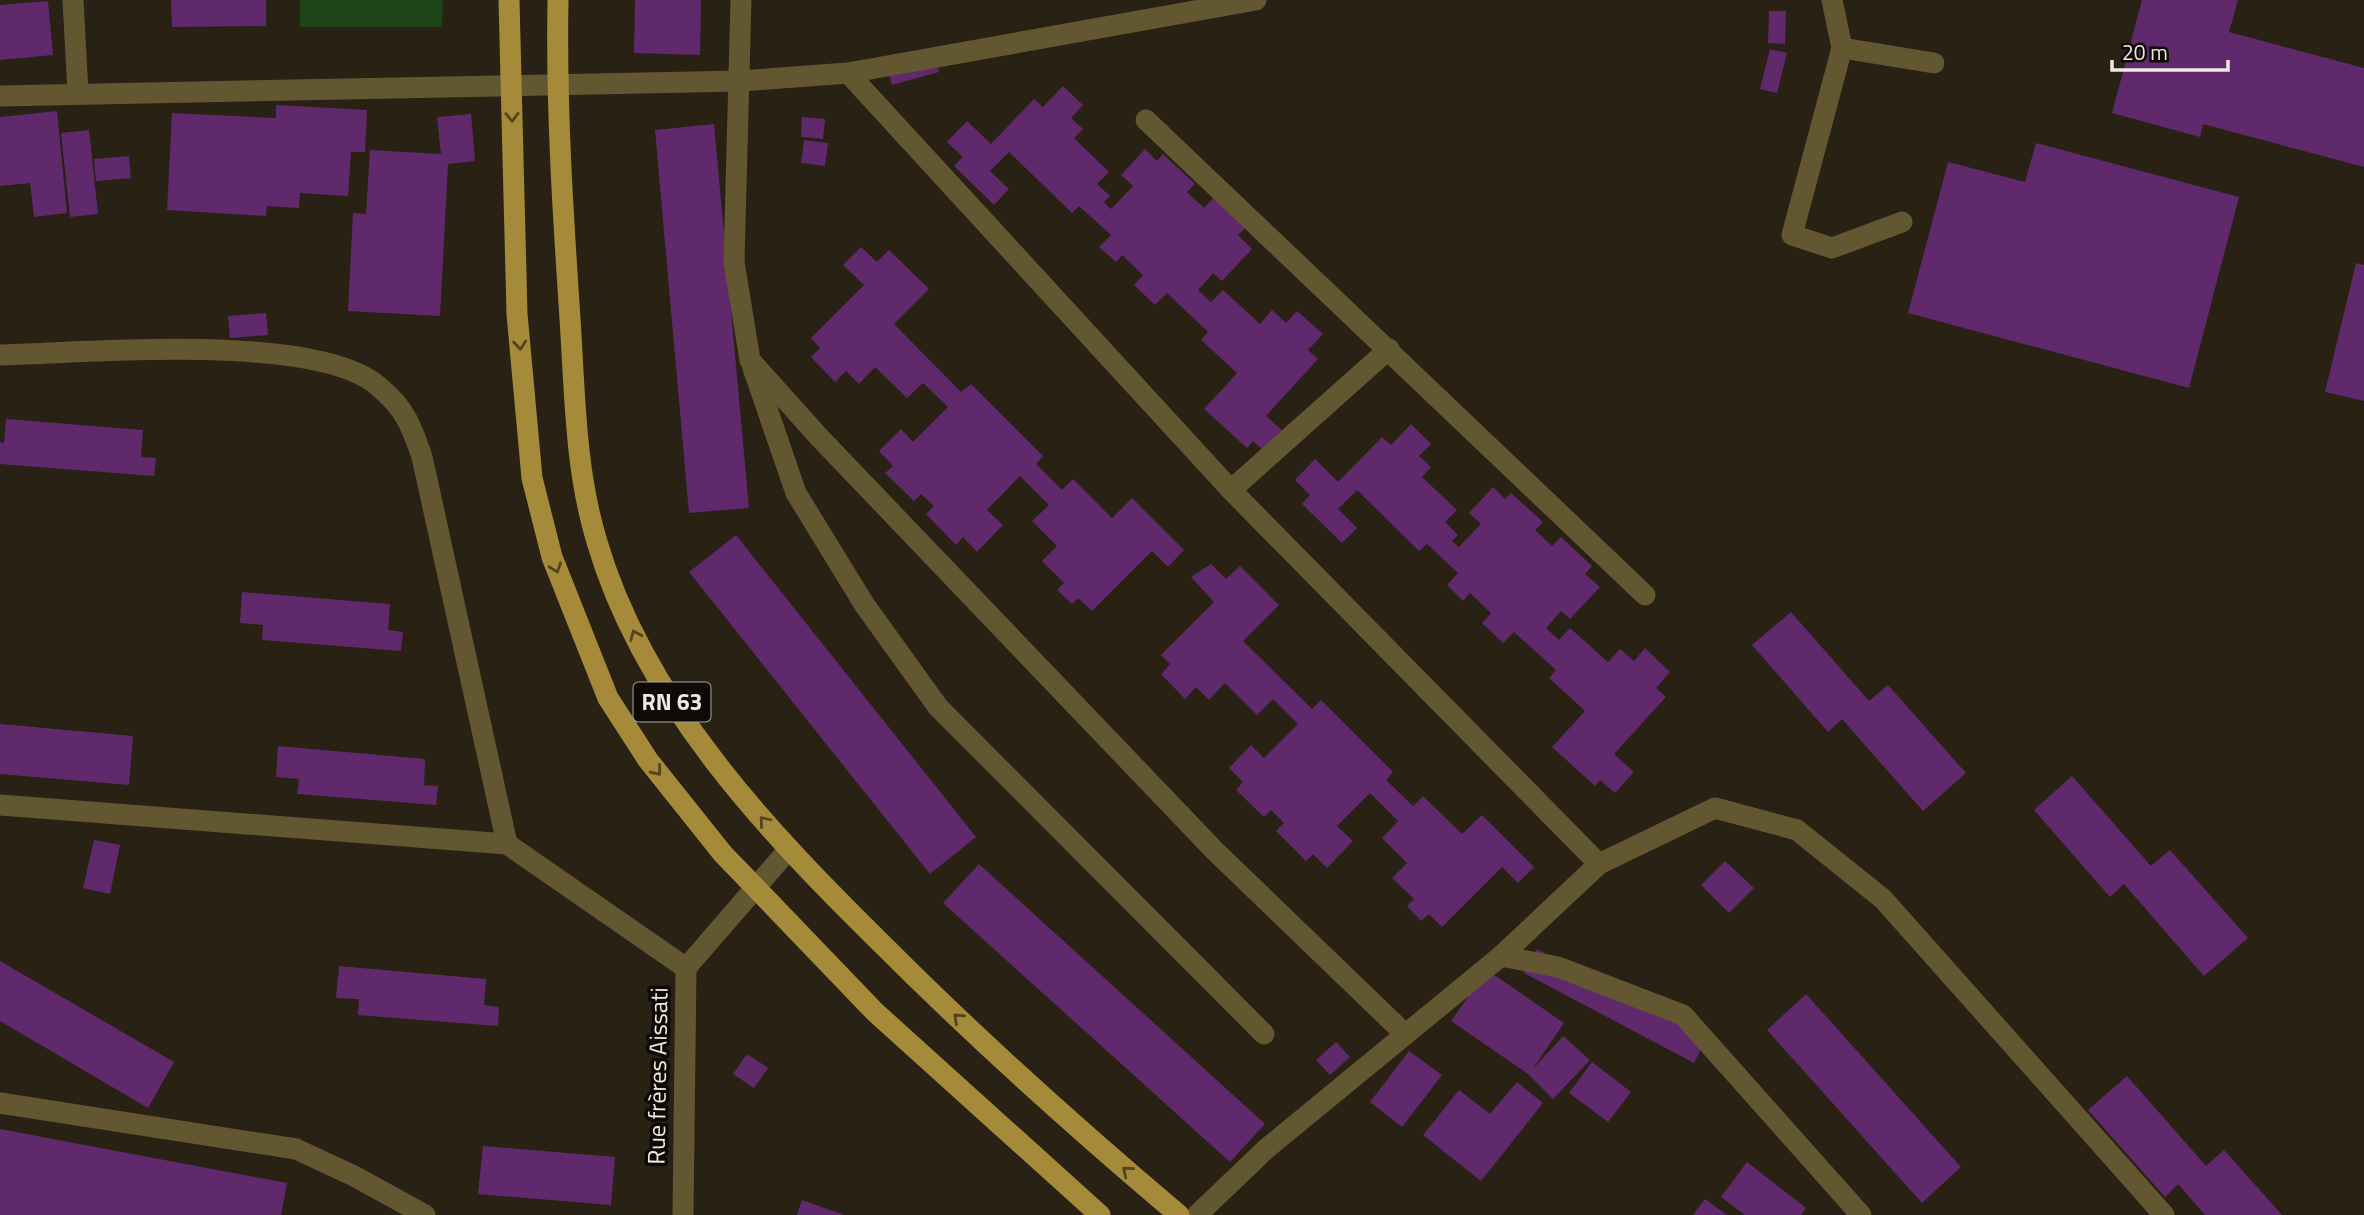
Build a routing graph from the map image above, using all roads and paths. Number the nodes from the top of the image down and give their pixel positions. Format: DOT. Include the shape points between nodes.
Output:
graph roads {
  1 [pos="73,0"];
  2 [pos="509,0"];
  3 [pos="558,0"];
  4 [pos="741,0"];
  5 [pos="1256,0"];
  6 [pos="1832,0"];
  7 [pos="1189,6"];
  8 [pos="1153,9"];
  9 [pos="1842,48"];
  10 [pos="1934,63"];
  11 [pos="848,72"];
  12 [pos="740,81"];
  13 [pos="511,85"];
  14 [pos="556,85"];
  15 [pos="78,93"];
  16 [pos="0,96"];
  17 [pos="1146,120"];
  18 [pos="1902,222"];
  19 [pos="1389,349"];
  20 [pos="0,355"];
  21 [pos="750,360"];
  22 [pos="1231,491"];
  23 [pos="1645,595"];
  24 [pos="0,805"];
  25 [pos="507,844"];
  26 [pos="789,849"];
  27 [pos="1599,864"];
  28 [pos="755,887"];
  29 [pos="1501,956"];
  30 [pos="686,968"];
  31 [pos="1264,1034"];
  32 [pos="1405,1034"];
  33 [pos="0,1102"];
  34 [pos="425,1215"];
  35 [pos="683,1215"];
  36 [pos="1100,1215"];
  37 [pos="1179,1215"];
  38 [pos="1197,1215"];
  39 [pos="1861,1215"];
  40 [pos="2164,1215"];
  1 -- 15 [label="street"];
  2 -- 13 [label="main road"];
  3 -- 14 [label="main road, RN 63"];
  4 -- 12 [label="street"];
  5 -- 7 [label="street"];
  6 -- 9 [label="street"];
  7 -- 8 [label="street"];
  8 -- 11 [label="street"];
  9 -- 10 [label="street"];
  9 -- 18 [label="street" via="1792,235 1832,248"];
  11 -- 12 [label="street"];
  11 -- 22 [label="street"];
  12 -- 14 [label="street"];
  12 -- 21 [label="street" via="734,262"];
  13 -- 14 [label="street"];
  13 -- 15 [label="street"];
  13 -- 28 [label="main road, one-way" via="517,314 532,478 552,557 608,698 648,760"];
  26 -- 14 [label="main road, RN 63, one-way" via="688,727 650,669 597,544 580,468"];
  15 -- 16 [label="street"];
  17 -- 19 [label="street"];
  19 -- 22 [label="street"];
  19 -- 23 [label="street"];
  20 -- 25 [label="street" via="267,352 327,362 377,384 408,416 422,457"];
  21 -- 31 [label="street" via="796,493 864,604 938,707"];
  21 -- 32 [label="street" via="1215,851"];
  22 -- 27 [label="street"];
  24 -- 25 [label="street"];
  25 -- 30 [label="street"];
  26 -- 28 [label="street, Rue frères Aissati"];
  37 -- 26 [label="main road, RN 63, one-way" via="1069,1123"];
  27 -- 29 [label="street"];
  27 -- 40 [label="street" via="1715,808 1797,830 1883,899"];
  28 -- 30 [label="street, Rue frères Aissati"];
  28 -- 36 [label="main road" via="875,1012"];
  29 -- 32 [label="street"];
  29 -- 39 [label="street" via="1558,967 1683,1014"];
  30 -- 35 [label="street, Rue frères Aissati"];
  32 -- 38 [label="street" via="1266,1149"];
  33 -- 34 [label="street" via="296,1149"];
}
